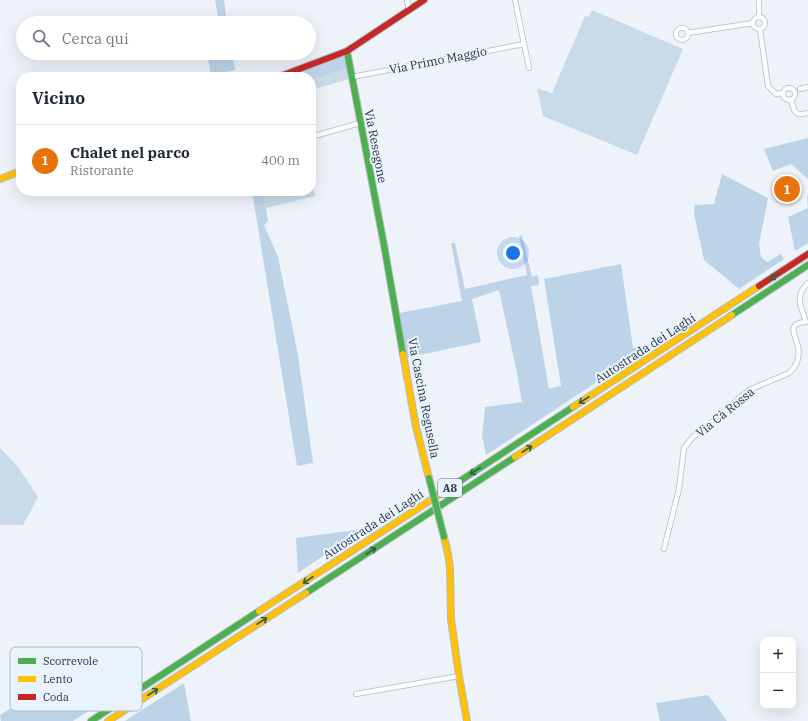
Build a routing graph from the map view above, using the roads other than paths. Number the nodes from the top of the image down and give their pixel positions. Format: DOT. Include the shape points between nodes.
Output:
graph roads {
  1 [pos="407,0"];
  2 [pos="424,0"];
  3 [pos="515,0"];
  4 [pos="759,0"];
  5 [pos="409,10"];
  6 [pos="759,17"];
  7 [pos="753,23"];
  8 [pos="760,29"];
  9 [pos="688,33"];
  10 [pos="524,44"];
  11 [pos="347,51"];
  12 [pos="529,68"];
  13 [pos="291,72"];
  14 [pos="352,76"];
  15 [pos="808,87"];
  16 [pos="800,89"];
  17 [pos="783,93"];
  18 [pos="791,99"];
  19 [pos="808,113"];
  20 [pos="360,123"];
  21 [pos="316,136"];
  22 [pos="16,173"];
  23 [pos="0,178"];
  24 [pos="384,245"];
  25 [pos="808,254"];
  26 [pos="808,265"];
  27 [pos="808,283"];
  28 [pos="664,549"];
  29 [pos="459,676"];
  30 [pos="142,688"];
  31 [pos="356,694"];
  32 [pos="142,699"];
  33 [pos="106,711"];
  34 [pos="123,711"];
  35 [pos="91,721"];
  36 [pos="108,721"];
  37 [pos="467,721"];
  1 -- 5 [label="street"];
  2 -- 5 [label="main road"];
  3 -- 10 [label="street"];
  4 -- 6 [label="street"];
  5 -- 11 [label="main road"];
  6 -- 7 [label="street"];
  6 -- 8 [label="street" via="765,22"];
  7 -- 8 [label="street"];
  7 -- 9 [label="street"];
  8 -- 17 [label="street" via="768,86 776,94"];
  10 -- 12 [label="street"];
  10 -- 14 [label="street, Via Primo Maggio"];
  11 -- 13 [label="main road"];
  11 -- 14 [label="main road, Via Resegone"];
  14 -- 20 [label="main road, Via Resegone"];
  15 -- 16 [label="street"];
  17 -- 18 [label="street" via="786,98"];
  17 -- 18 [label="street" via="786,88 792,88 795,95"];
  18 -- 19 [label="street" via="796,114"];
  20 -- 21 [label="street"];
  20 -- 24 [label="main road, Via Resegone"];
  22 -- 23 [label="main road"];
  24 -- 29 [label="main road, Via Cascina Regusella, bridge" via="416,427 448,554 450,609"];
  25 -- 30 [label="main road, Autostrada dei Laghi / A8, one-way"];
  32 -- 26 [label="main road, Autostrada dei Laghi / A8, one-way"];
  27 -- 28 [label="street, Via Cà Rossa" via="799,296 806,322 794,327 798,360 793,369 749,390 693,437 684,448 679,489"];
  29 -- 31 [label="street"];
  29 -- 37 [label="main road, Via Cascina Regusella"];
  33 -- 35 [label="main road, Autostrada dei Laghi / A8, one-way"];
  36 -- 34 [label="main road, Autostrada dei Laghi / A8, one-way"];
}
